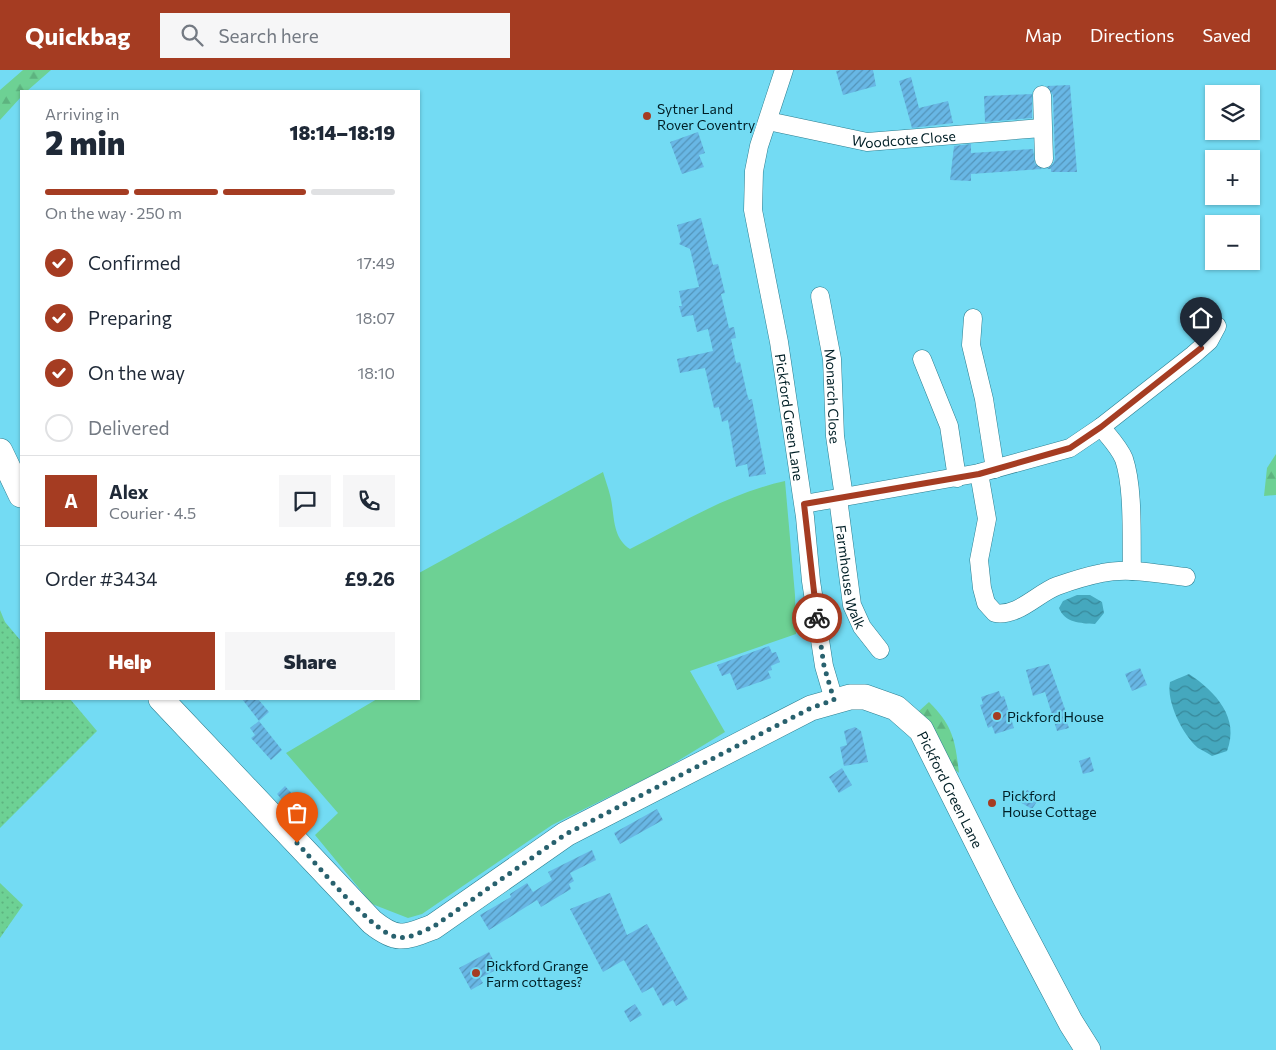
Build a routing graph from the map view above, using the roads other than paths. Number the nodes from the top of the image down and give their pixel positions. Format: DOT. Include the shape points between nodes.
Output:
graph roads {
  1 [pos="784,70"];
  2 [pos="1042,95"];
  3 [pos="768,121"];
  4 [pos="1042,128"];
  5 [pos="1044,159"];
  6 [pos="820,296"];
  7 [pos="972,318"];
  8 [pos="1217,326"];
  9 [pos="922,359"];
  10 [pos="1101,427"];
  11 [pos="0,451"];
  12 [pos="987,471"];
  13 [pos="957,478"];
  14 [pos="20,493"];
  15 [pos="841,498"];
  16 [pos="804,504"];
  17 [pos="1132,571"];
  18 [pos="1186,577"];
  19 [pos="880,650"];
  20 [pos="162,700"];
  21 [pos="834,700"];
  22 [pos="1088,1050"];
  1 -- 3 [label="street, Pickford Green Lane"];
  2 -- 4 [label="street"];
  3 -- 4 [label="street, Woodcote Close" via="867,142"];
  3 -- 16 [label="street, Pickford Green Lane" via="754,170 753,210 779,342"];
  4 -- 5 [label="street"];
  6 -- 15 [label="street, Monarch Close" via="832,359"];
  7 -- 12 [label="street" via="971,345 984,399"];
  8 -- 10 [label="street" via="1208,341 1193,355"];
  9 -- 13 [label="street" via="949,426"];
  10 -- 12 [label="street" via="1070,448"];
  10 -- 17 [label="street" via="1124,458 1130,506"];
  11 -- 14 [label="street"];
  12 -- 13 [label="street"];
  12 -- 17 [label="street" via="987,519 979,560 986,604 992,611 1006,613 1058,586 1104,572"];
  13 -- 15 [label="street"];
  15 -- 16 [label="street"];
  15 -- 19 [label="street, Farmhouse Walk" via="852,605 862,627"];
  16 -- 21 [label="street, Pickford Green Lane" via="811,581 823,657"];
  17 -- 18 [label="street"];
  20 -- 21 [label="street" via="372,922 398,938 433,927 566,834 811,708"];
  21 -- 22 [label="street, Pickford Green Lane" via="865,697 882,702 896,708 922,730 1005,898"];
}
